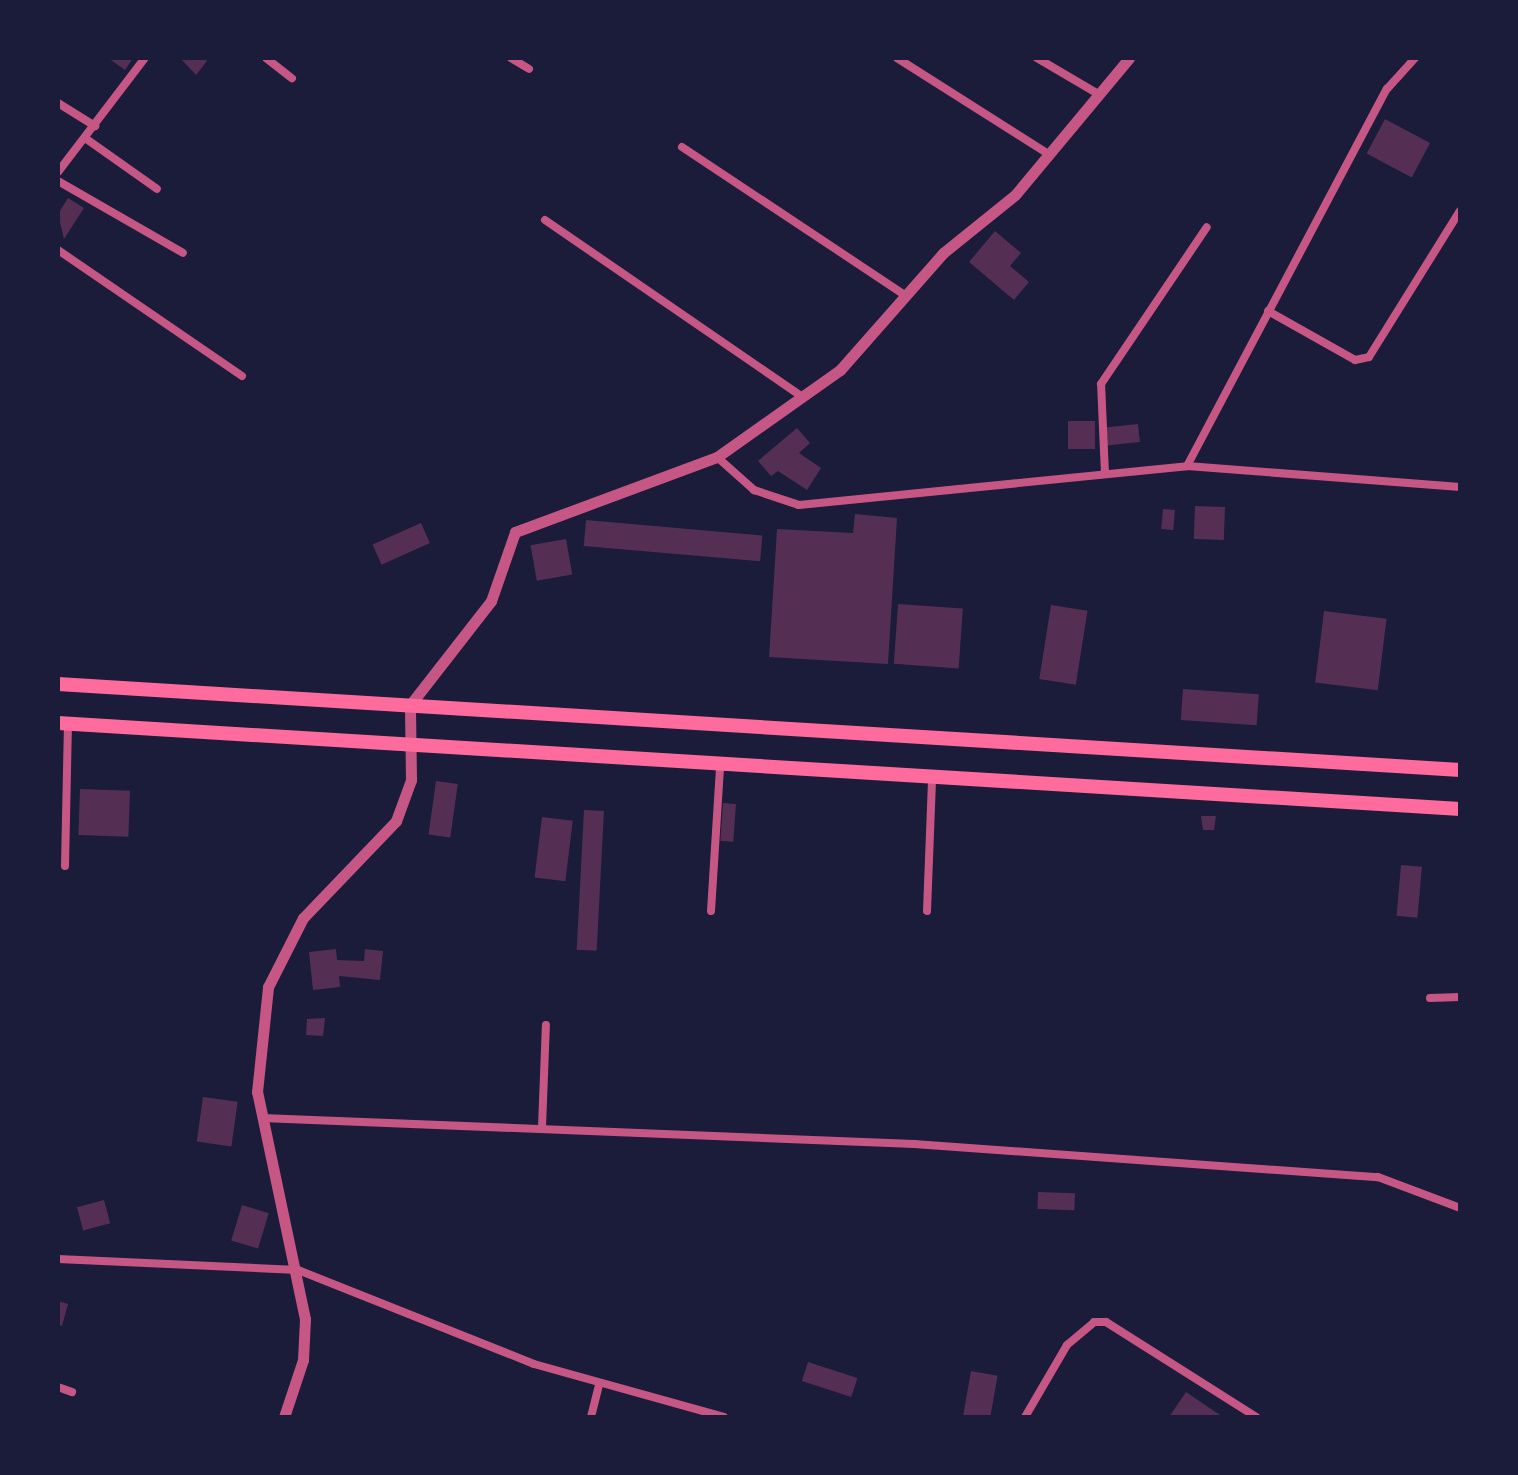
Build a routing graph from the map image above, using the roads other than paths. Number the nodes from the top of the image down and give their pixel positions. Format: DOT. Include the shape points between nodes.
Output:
graph roads {
  1 [pos="145,58"];
  2 [pos="266,58"];
  3 [pos="511,58"];
  4 [pos="897,58"];
  5 [pos="1037,58"];
  6 [pos="1129,58"];
  7 [pos="1415,58"];
  8 [pos="529,69"];
  9 [pos="292,78"];
  10 [pos="1101,95"];
  11 [pos="58,103"];
  12 [pos="95,126"];
  13 [pos="85,138"];
  14 [pos="682,147"];
  15 [pos="1050,155"];
  16 [pos="58,172"];
  17 [pos="58,181"];
  18 [pos="157,189"];
  19 [pos="1460,211"];
  20 [pos="545,220"];
  21 [pos="1207,227"];
  22 [pos="58,250"];
  23 [pos="183,253"];
  24 [pos="905,295"];
  25 [pos="1268,311"];
  26 [pos="242,376"];
  27 [pos="801,396"];
  28 [pos="717,457"];
  29 [pos="1187,466"];
  30 [pos="1105,474"];
  31 [pos="1460,487"];
  32 [pos="58,684"];
  33 [pos="410,705"];
  34 [pos="63,724"];
  35 [pos="409,749"];
  36 [pos="720,767"];
  37 [pos="1460,770"];
  38 [pos="932,778"];
  39 [pos="1460,809"];
  40 [pos="65,866"];
  41 [pos="711,911"];
  42 [pos="927,911"];
  43 [pos="1460,997"];
  44 [pos="1430,998"];
  45 [pos="546,1025"];
  46 [pos="262,1118"];
  47 [pos="542,1127"];
  48 [pos="1460,1208"];
  49 [pos="58,1259"];
  50 [pos="298,1270"];
  51 [pos="599,1384"];
  52 [pos="58,1387"];
  53 [pos="72,1392"];
  54 [pos="284,1417"];
  55 [pos="591,1417"];
  56 [pos="724,1417"];
  57 [pos="1025,1417"];
  58 [pos="1256,1417"];
  1 -- 12 [label="street"];
  2 -- 9 [label="street"];
  3 -- 8 [label="street"];
  4 -- 15 [label="street"];
  5 -- 10 [label="street"];
  6 -- 10 [label="street"];
  7 -- 25 [label="street" via="1387,89"];
  10 -- 15 [label="street"];
  11 -- 12 [label="street"];
  12 -- 13 [label="street"];
  13 -- 16 [label="street"];
  13 -- 18 [label="street"];
  14 -- 24 [label="street"];
  15 -- 24 [label="street"];
  17 -- 23 [label="street"];
  19 -- 25 [label="street" via="1369,357 1355,360"];
  20 -- 27 [label="street"];
  21 -- 30 [label="street" via="1101,384"];
  22 -- 26 [label="street"];
  24 -- 27 [label="street" via="866,345"];
  25 -- 29 [label="street"];
  27 -- 28 [label="street"];
  28 -- 30 [label="street" via="754,490 799,505"];
  28 -- 33 [label="street" via="523,525 491,601"];
  29 -- 30 [label="street"];
  29 -- 31 [label="street"];
  32 -- 33 [label="highway"];
  33 -- 35 [label="street"];
  33 -- 37 [label="highway"];
  34 -- 35 [label="highway"];
  34 -- 40 [label="street"];
  35 -- 36 [label="highway"];
  35 -- 46 [label="street" via="411,780 396,821 282,950 258,1039"];
  36 -- 38 [label="highway"];
  36 -- 41 [label="street"];
  38 -- 39 [label="highway"];
  38 -- 42 [label="street"];
  43 -- 44 [label="street"];
  45 -- 47 [label="street"];
  46 -- 47 [label="street"];
  46 -- 50 [label="street"];
  47 -- 48 [label="street" via="1378,1177"];
  49 -- 50 [label="street"];
  50 -- 51 [label="street"];
  50 -- 54 [label="street" via="303,1360"];
  51 -- 55 [label="street"];
  51 -- 56 [label="street"];
  52 -- 53 [label="street"];
  57 -- 58 [label="street" via="1067,1345 1094,1322 1106,1322"];
}
